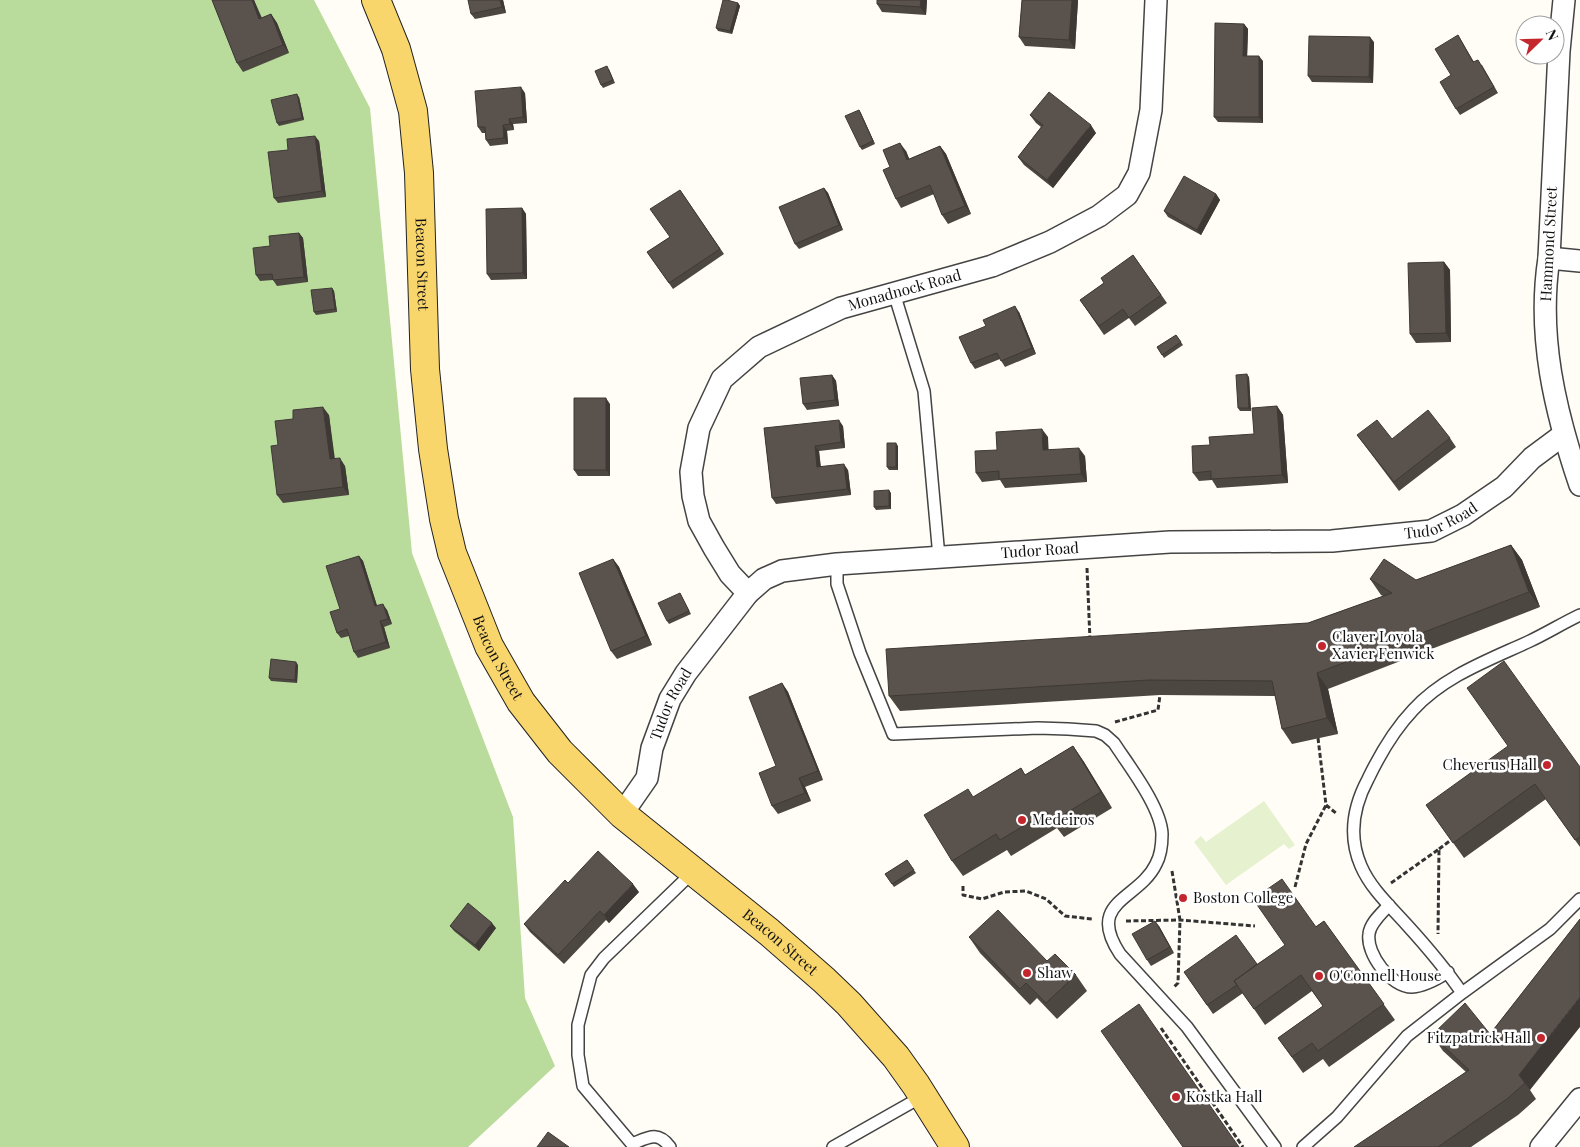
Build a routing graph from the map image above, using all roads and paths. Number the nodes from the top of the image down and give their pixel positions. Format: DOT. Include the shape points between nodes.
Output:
graph roads {
  1 [pos="376,0"];
  2 [pos="1156,0"];
  3 [pos="1564,0"];
  4 [pos="1549,258"];
  5 [pos="1580,261"];
  6 [pos="894,293"];
  7 [pos="1563,434"];
  8 [pos="1580,484"];
  9 [pos="939,557"];
  10 [pos="837,564"];
  11 [pos="1087,564"];
  12 [pos="748,593"];
  13 [pos="1580,615"];
  14 [pos="1090,643"];
  15 [pos="1160,695"];
  16 [pos="1111,723"];
  17 [pos="1318,738"];
  18 [pos="1326,805"];
  19 [pos="622,814"];
  20 [pos="1343,819"];
  21 [pos="1451,840"];
  22 [pos="1439,849"];
  23 [pos="1172,869"];
  24 [pos="693,872"];
  25 [pos="963,886"];
  26 [pos="1388,886"];
  27 [pos="1295,888"];
  28 [pos="1580,899"];
  29 [pos="1389,905"];
  30 [pos="1110,920"];
  31 [pos="1180,920"];
  32 [pos="1255,926"];
  33 [pos="1438,936"];
  34 [pos="1448,972"];
  35 [pos="1178,983"];
  36 [pos="1462,992"];
  37 [pos="923,1096"];
  38 [pos="1580,1100"];
  39 [pos="670,1147"];
  40 [pos="834,1147"];
  41 [pos="955,1147"];
  42 [pos="1275,1147"];
  43 [pos="1303,1147"];
  44 [pos="1540,1147"];
  1 -- 19 [label="main road, Beacon Street" via="396,48 413,111 419,173 425,368 433,449 452,553 488,646 521,702 560,752"];
  2 -- 6 [label="street, Monadnock Road" via="1151,110 1139,173 1127,195 1099,216 1050,242 992,266"];
  3 -- 4 [label="street, Hammond Street"];
  4 -- 5 [label="street"];
  4 -- 7 [label="street, Hammond Street" via="1545,284 1550,374"];
  6 -- 9 [label="lane" via="924,391"];
  6 -- 12 [label="street, Monadnock Road" via="841,308 759,347 722,380 699,428 691,472 693,496 699,521 714,548 730,574"];
  7 -- 8 [label="street, Hammond Street"];
  7 -- 9 [label="street, Tudor Road" via="1532,458 1504,487 1463,515 1431,531 1332,541 1170,542"];
  9 -- 10 [label="street, Tudor Road"];
  10 -- 12 [label="street, Tudor Road" via="782,571"];
  10 -- 30 [label="lane" via="838,584 860,652 893,734 1068,729 1096,731 1114,743 1154,806 1162,833 1161,852 1156,865 1117,903"];
  11 -- 14 [label="path"];
  12 -- 19 [label="street, Tudor Road" via="686,673 670,699 652,748 647,778"];
  13 -- 29 [label="lane" via="1483,662 1435,690 1393,735 1365,784 1352,827 1354,849 1361,867"];
  15 -- 16 [label="path" via="1158,710"];
  17 -- 18 [label="path"];
  18 -- 20 [label="path"];
  18 -- 27 [label="path" via="1306,844"];
  19 -- 24 [label="main road, Beacon Street"];
  21 -- 22 [label="path"];
  22 -- 26 [label="path"];
  22 -- 33 [label="path"];
  23 -- 31 [label="path"];
  24 -- 37 [label="main road, Beacon Street" via="782,942 843,998 889,1049"];
  24 -- 39 [label="lane" via="604,958 591,975 578,1025 583,1086 632,1144 657,1137 664,1139"];
  25 -- 30 [label="path" via="963,895 982,899 1004,892 1026,891 1046,899 1064,916"];
  28 -- 36 [label="lane" via="1550,928"];
  29 -- 34 [label="lane"];
  29 -- 34 [label="lane" via="1369,933 1372,951 1386,974 1411,987 1430,983"];
  30 -- 31 [label="path"];
  30 -- 42 [label="lane" via="1112,942 1120,954 1187,1027"];
  31 -- 32 [label="path"];
  31 -- 35 [label="path"];
  34 -- 36 [label="lane"];
  36 -- 43 [label="lane" via="1407,1036 1337,1117"];
  37 -- 40 [label="lane"];
  37 -- 41 [label="main road, Beacon Street"];
  38 -- 44 [label="street"];
}
